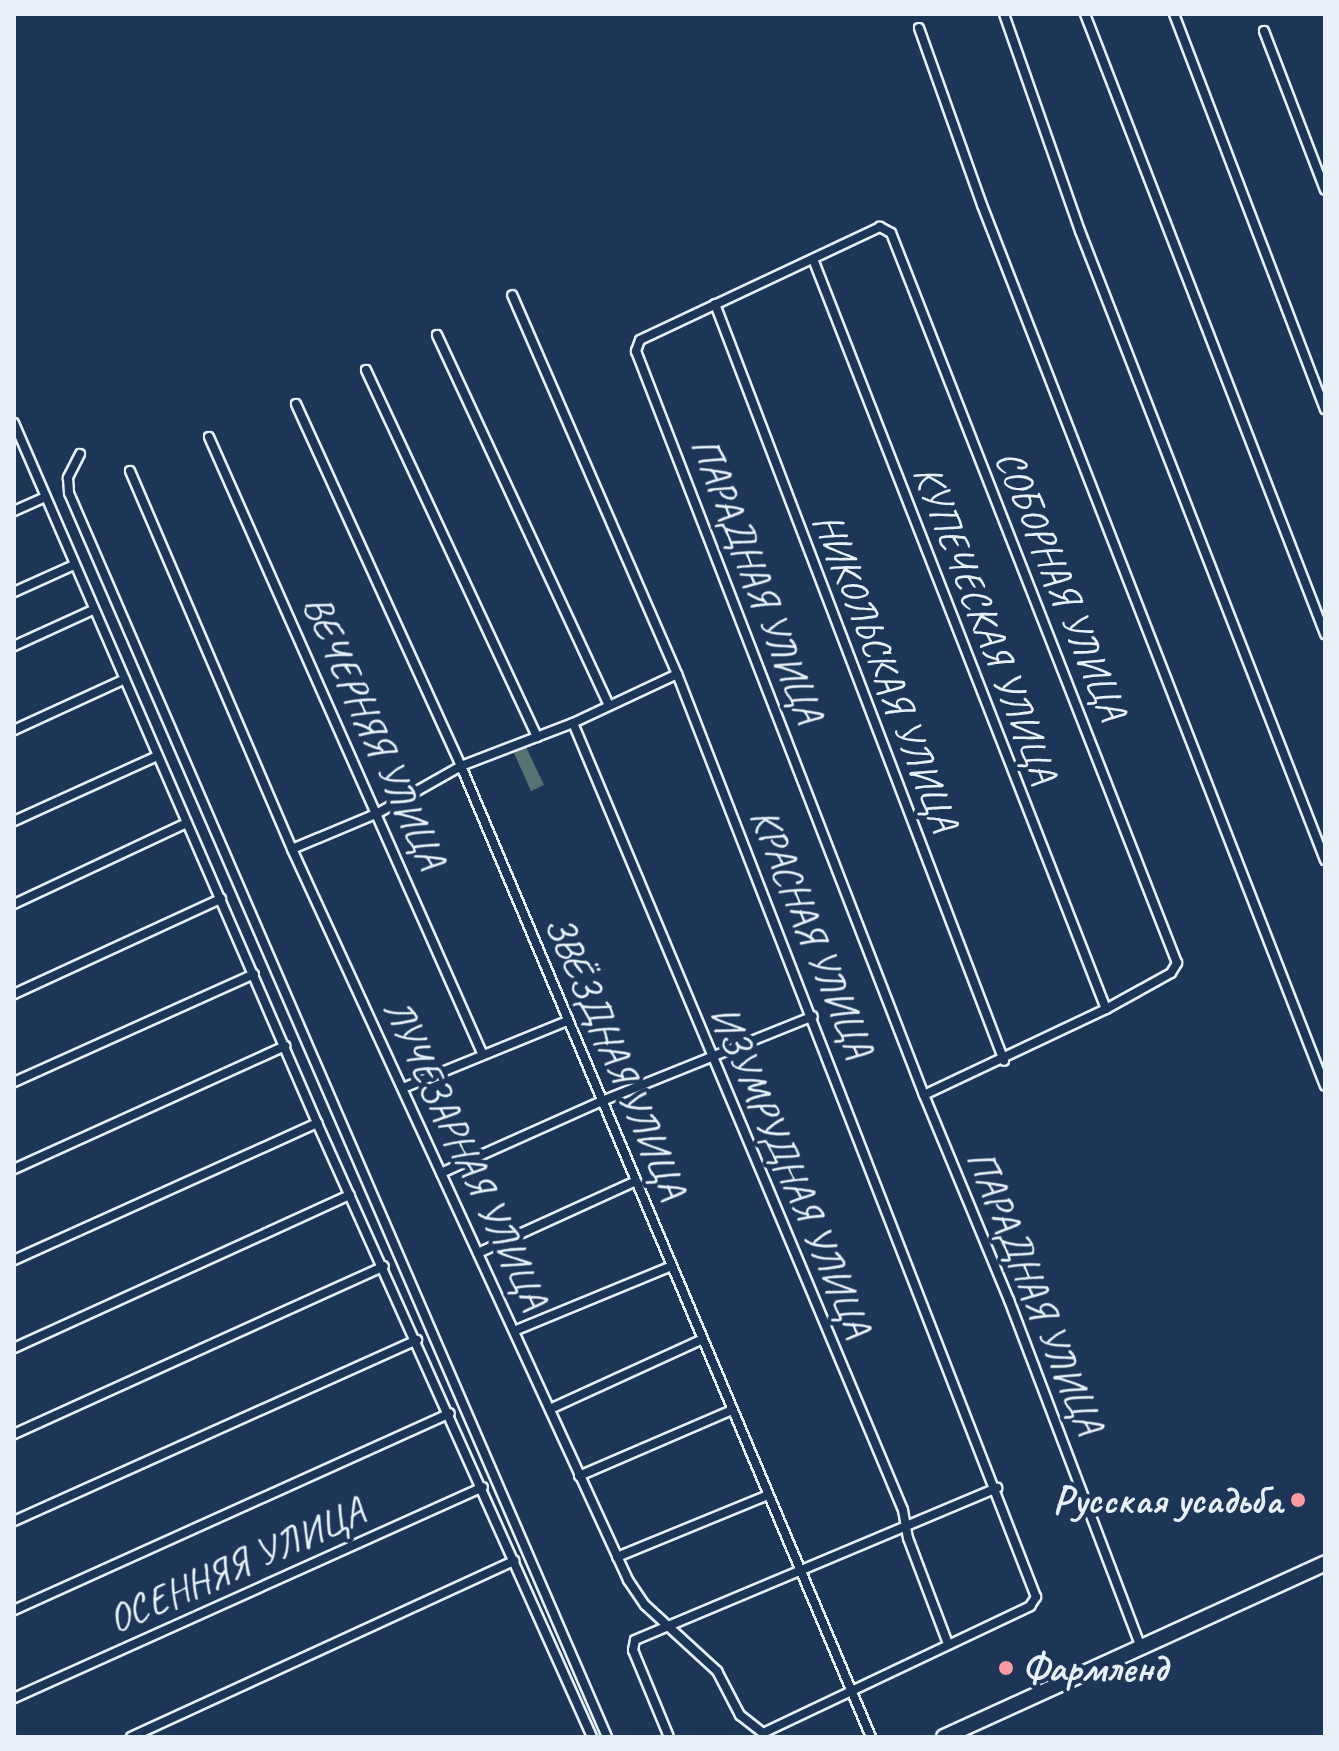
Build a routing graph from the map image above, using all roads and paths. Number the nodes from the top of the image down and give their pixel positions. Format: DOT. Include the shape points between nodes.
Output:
graph roads {
  1 [pos="1004,14"];
  2 [pos="1085,14"];
  3 [pos="1174,14"];
  4 [pos="919,28"];
  5 [pos="1264,31"];
  6 [pos="1325,190"];
  7 [pos="885,228"];
  8 [pos="813,259"];
  9 [pos="512,295"];
  10 [pos="715,304"];
  11 [pos="437,335"];
  12 [pos="366,370"];
  13 [pos="296,404"];
  14 [pos="1325,409"];
  15 [pos="14,423"];
  16 [pos="209,437"];
  17 [pos="80,454"];
  18 [pos="130,471"];
  19 [pos="45,497"];
  20 [pos="14,511"];
  21 [pos="74,565"];
  22 [pos="14,592"];
  23 [pos="93,610"];
  24 [pos="1325,634"];
  25 [pos="14,646"];
  26 [pos="677,674"];
  27 [pos="125,679"];
  28 [pos="608,703"];
  29 [pos="573,723"];
  30 [pos="14,730"];
  31 [pos="537,737"];
  32 [pos="157,756"];
  33 [pos="461,766"];
  34 [pos="378,813"];
  35 [pos="14,821"];
  36 [pos="187,823"];
  37 [pos="292,849"];
  38 [pos="1325,860"];
  39 [pos="221,899"];
  40 [pos="14,904"];
  41 [pos="254,974"];
  42 [pos="14,994"];
  43 [pos="1106,1009"];
  44 [pos="813,1016"];
  45 [pos="567,1021"];
  46 [pos="285,1046"];
  47 [pos="482,1053"];
  48 [pos="710,1057"];
  49 [pos="1004,1061"];
  50 [pos="14,1082"];
  51 [pos="1325,1086"];
  52 [pos="403,1088"];
  53 [pos="924,1095"];
  54 [pos="602,1101"];
  55 [pos="317,1123"];
  56 [pos="14,1169"];
  57 [pos="441,1173"];
  58 [pos="636,1181"];
  59 [pos="350,1195"];
  60 [pos="478,1253"];
  61 [pos="14,1260"];
  62 [pos="384,1266"];
  63 [pos="672,1266"];
  64 [pos="514,1331"];
  65 [pos="703,1339"];
  66 [pos="417,1340"];
  67 [pos="14,1348"];
  68 [pos="550,1409"];
  69 [pos="732,1410"];
  70 [pos="450,1413"];
  71 [pos="14,1434"];
  72 [pos="579,1476"];
  73 [pos="483,1487"];
  74 [pos="997,1488"];
  75 [pos="768,1495"];
  76 [pos="14,1521"];
  77 [pos="906,1526"];
  78 [pos="617,1557"];
  79 [pos="514,1561"];
  80 [pos="1325,1563"];
  81 [pos="801,1570"];
  82 [pos="1036,1601"];
  83 [pos="14,1610"];
  84 [pos="669,1627"];
  85 [pos="948,1644"];
  86 [pos="1141,1647"];
  87 [pos="851,1690"];
  88 [pos="14,1698"];
  89 [pos="759,1735"];
  90 [pos="131,1737"];
  91 [pos="592,1737"];
  92 [pos="607,1737"];
  93 [pos="669,1737"];
  94 [pos="871,1737"];
  95 [pos="944,1737"];
  1 -- 38 [label="street" via="1080,231"];
  2 -- 24 [label="street"];
  3 -- 14 [label="street"];
  4 -- 51 [label="street" via="1197,766"];
  5 -- 6 [label="street"];
  7 -- 8 [label="street, ПАРАДНАЯ УЛИЦА"];
  7 -- 43 [label="street, СОБОРНАЯ УЛИЦА" via="1176,967"];
  8 -- 10 [label="street, ПАРАДНАЯ УЛИЦА"];
  8 -- 43 [label="street, КУПЕЧЕСКАЯ УЛИЦА"];
  9 -- 26 [label="street, КРАСНАЯ УЛИЦА"];
  10 -- 49 [label="street, НИКОЛЬСКАЯ УЛИЦА"];
  10 -- 53 [label="street, ПАРАДНАЯ УЛИЦА" via="640,340 636,351"];
  11 -- 28 [label="street"];
  12 -- 31 [label="street"];
  13 -- 33 [label="street, ЗВЁЗДНАЯ УЛИЦА"];
  15 -- 19 [label="street"];
  16 -- 34 [label="street, ВЕЧЕРНЯЯ УЛИЦА"];
  17 -- 92 [label="street" via="68,478 69,493"];
  18 -- 37 [label="street, ЛУЧЕЗАРНАЯ УЛИЦА"];
  19 -- 20 [label="street"];
  19 -- 21 [label="street"];
  21 -- 22 [label="street"];
  21 -- 23 [label="street"];
  23 -- 25 [label="street"];
  23 -- 27 [label="street"];
  26 -- 28 [label="street"];
  26 -- 44 [label="street, КРАСНАЯ УЛИЦА"];
  27 -- 30 [label="street"];
  27 -- 32 [label="street"];
  28 -- 29 [label="street"];
  29 -- 31 [label="street"];
  29 -- 48 [label="street, ИЗУМРУДНАЯ УЛИЦА"];
  31 -- 33 [label="street"];
  32 -- 35 [label="street"];
  32 -- 36 [label="street"];
  33 -- 34 [label="street"];
  33 -- 45 [label="street, ЗВЁЗДНАЯ УЛИЦА"];
  34 -- 37 [label="street"];
  34 -- 47 [label="street, ВЕЧЕРНЯЯ УЛИЦА"];
  36 -- 39 [label="street"];
  36 -- 40 [label="street"];
  37 -- 52 [label="street, ЛУЧЕЗАРНАЯ УЛИЦА"];
  39 -- 41 [label="street"];
  39 -- 42 [label="street"];
  41 -- 46 [label="street"];
  41 -- 50 [label="street"];
  43 -- 49 [label="street"];
  44 -- 48 [label="street"];
  44 -- 74 [label="street, КРАСНАЯ УЛИЦА"];
  45 -- 47 [label="street"];
  45 -- 54 [label="street, ЗВЁЗДНАЯ УЛИЦА"];
  46 -- 55 [label="street"];
  46 -- 56 [label="street"];
  47 -- 52 [label="street"];
  48 -- 54 [label="street"];
  48 -- 77 [label="street, ИЗУМРУДНАЯ УЛИЦА"];
  49 -- 53 [label="street"];
  52 -- 57 [label="street, ЛУЧЕЗАРНАЯ УЛИЦА"];
  53 -- 86 [label="street, ПАРАДНАЯ УЛИЦА"];
  54 -- 57 [label="street"];
  54 -- 58 [label="street, ЗВЁЗДНАЯ УЛИЦА"];
  55 -- 59 [label="street"];
  55 -- 61 [label="street"];
  57 -- 60 [label="street, ЛУЧЕЗАРНАЯ УЛИЦА"];
  58 -- 60 [label="street"];
  58 -- 63 [label="street, ЗВЁЗДНАЯ УЛИЦА"];
  59 -- 62 [label="street"];
  59 -- 67 [label="street"];
  60 -- 64 [label="street, ЛУЧЕЗАРНАЯ УЛИЦА"];
  62 -- 66 [label="street"];
  62 -- 71 [label="street"];
  63 -- 64 [label="street"];
  63 -- 65 [label="street, ЗВЁЗДНАЯ УЛИЦА"];
  64 -- 68 [label="street, ЛУЧЕЗАРНАЯ УЛИЦА"];
  65 -- 68 [label="street"];
  65 -- 69 [label="street, ЗВЁЗДНАЯ УЛИЦА"];
  66 -- 70 [label="street"];
  66 -- 76 [label="street"];
  68 -- 72 [label="street, ЛУЧЕЗАРНАЯ УЛИЦА"];
  69 -- 72 [label="street"];
  69 -- 75 [label="street, ЗВЁЗДНАЯ УЛИЦА"];
  70 -- 73 [label="street"];
  70 -- 83 [label="street"];
  72 -- 78 [label="street, ЛУЧЕЗАРНАЯ УЛИЦА"];
  73 -- 79 [label="street"];
  73 -- 88 [label="street, ОСЕННЯЯ УЛИЦА"];
  74 -- 77 [label="street"];
  74 -- 82 [label="street, КРАСНАЯ УЛИЦА"];
  75 -- 78 [label="street"];
  75 -- 81 [label="street, ЗВЁЗДНАЯ УЛИЦА"];
  77 -- 81 [label="street"];
  77 -- 85 [label="street, ИЗУМРУДНАЯ УЛИЦА"];
  78 -- 84 [label="street, ЛУЧЕЗАРНАЯ УЛИЦА" via="636,1594"];
  79 -- 90 [label="street"];
  79 -- 91 [label="street"];
  80 -- 86 [label="main road"];
  81 -- 84 [label="street"];
  81 -- 87 [label="street, ЗВЁЗДНАЯ УЛИЦА"];
  82 -- 85 [label="street, ЛУЧЕЗАРНАЯ УЛИЦА"];
  84 -- 89 [label="street, ЛУЧЕЗАРНАЯ УЛИЦА" via="717,1671 740,1715"];
  84 -- 93 [label="street" via="632,1646"];
  85 -- 87 [label="street, ЛУЧЕЗАРНАЯ УЛИЦА"];
  86 -- 95 [label="main road"];
  87 -- 89 [label="street, ЛУЧЕЗАРНАЯ УЛИЦА"];
  87 -- 94 [label="street, ЗВЁЗДНАЯ УЛИЦА"];
}
